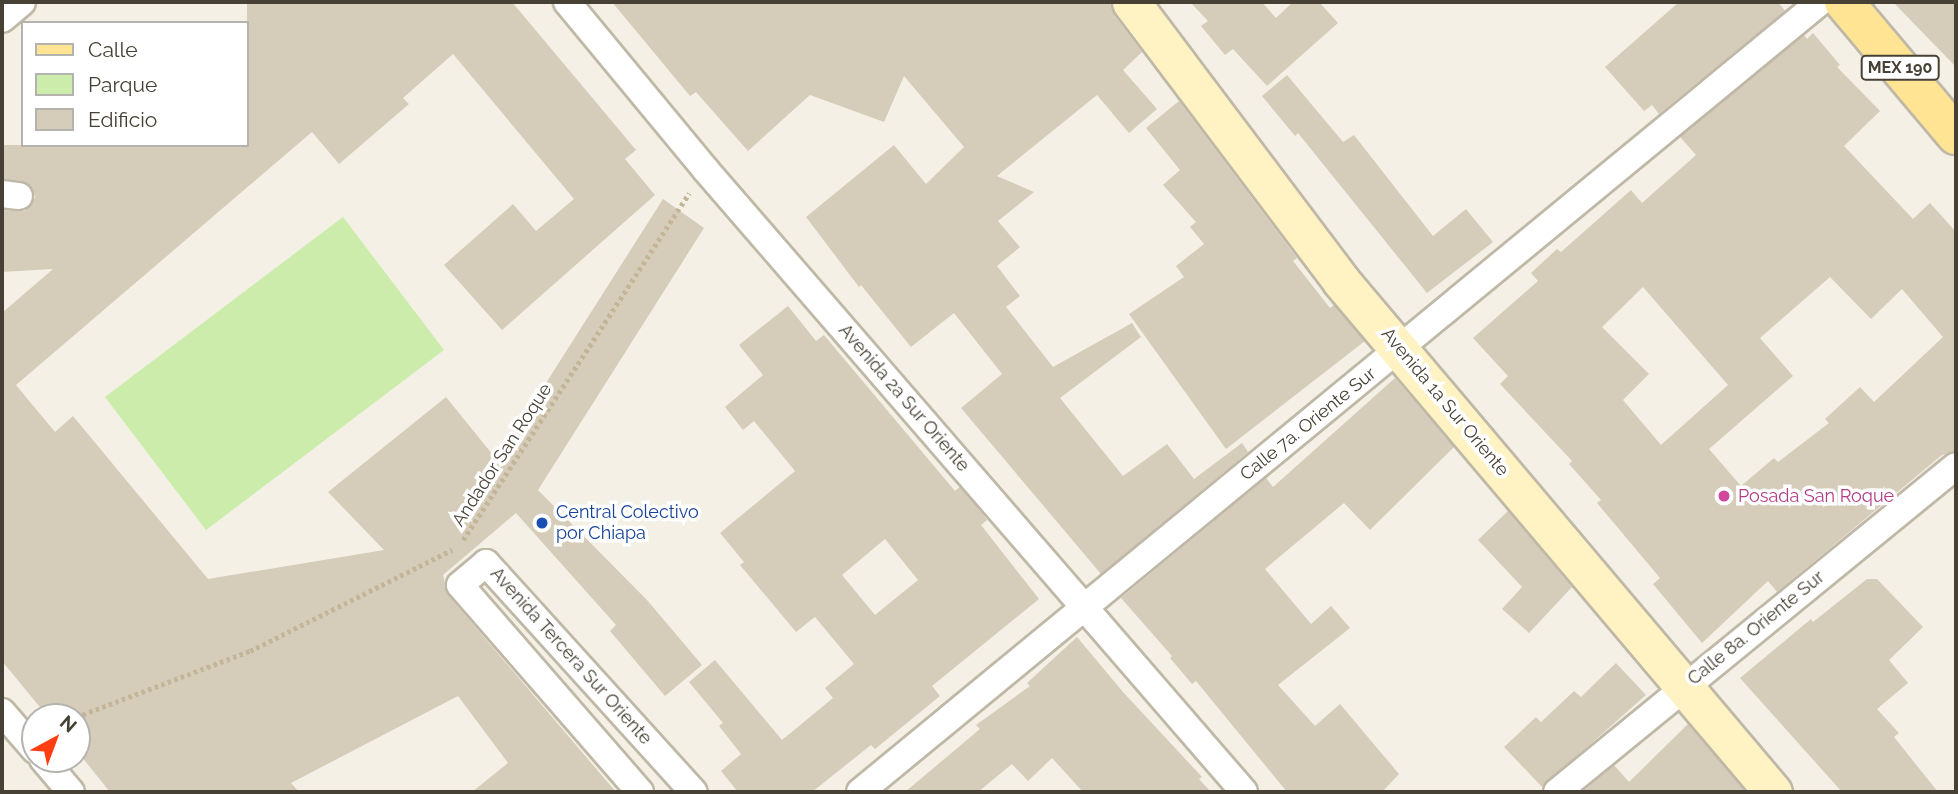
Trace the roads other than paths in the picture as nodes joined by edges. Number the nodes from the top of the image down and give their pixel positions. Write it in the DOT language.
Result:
graph roads {
  1 [pos="22,2"];
  2 [pos="567,2"];
  3 [pos="1131,2"];
  4 [pos="1820,2"];
  5 [pos="1843,2"];
  6 [pos="2,19"];
  7 [pos="1956,135"];
  8 [pos="1401,348"];
  9 [pos="1956,466"];
  10 [pos="1086,606"];
  11 [pos="1683,687"];
  12 [pos="2,712"];
  13 [pos="21,734"];
  14 [pos="55,773"];
  15 [pos="71,792"];
  16 [pos="640,792"];
  17 [pos="694,792"];
  18 [pos="860,792"];
  19 [pos="1244,792"];
  20 [pos="1557,792"];
  21 [pos="1773,792"];
  1 -- 6 [label="street"];
  2 -- 10 [label="street, Avenida 2a Sur Oriente"];
  3 -- 8 [label="street, Avenida 1a Sur Oriente"];
  4 -- 8 [label="street, Calle 7a. Oriente Sur"];
  5 -- 7 [label="main road, MEX 190"];
  8 -- 10 [label="street, Calle 7a. Oriente Sur"];
  8 -- 11 [label="street, Avenida 1a Sur Oriente"];
  9 -- 11 [label="street, Calle 8a. Oriente Sur"];
  10 -- 18 [label="street, Calle 7a. Oriente Sur"];
  10 -- 19 [label="street, Avenida 2a Sur Oriente"];
  11 -- 20 [label="street, Calle 8a. Oriente Sur"];
  11 -- 21 [label="street, Avenida 1a Sur Oriente"];
  12 -- 13 [label="street"];
  14 -- 15 [label="street"];
  16 -- 17 [label="street, Avenida Tercera Sur Oriente"];
}
